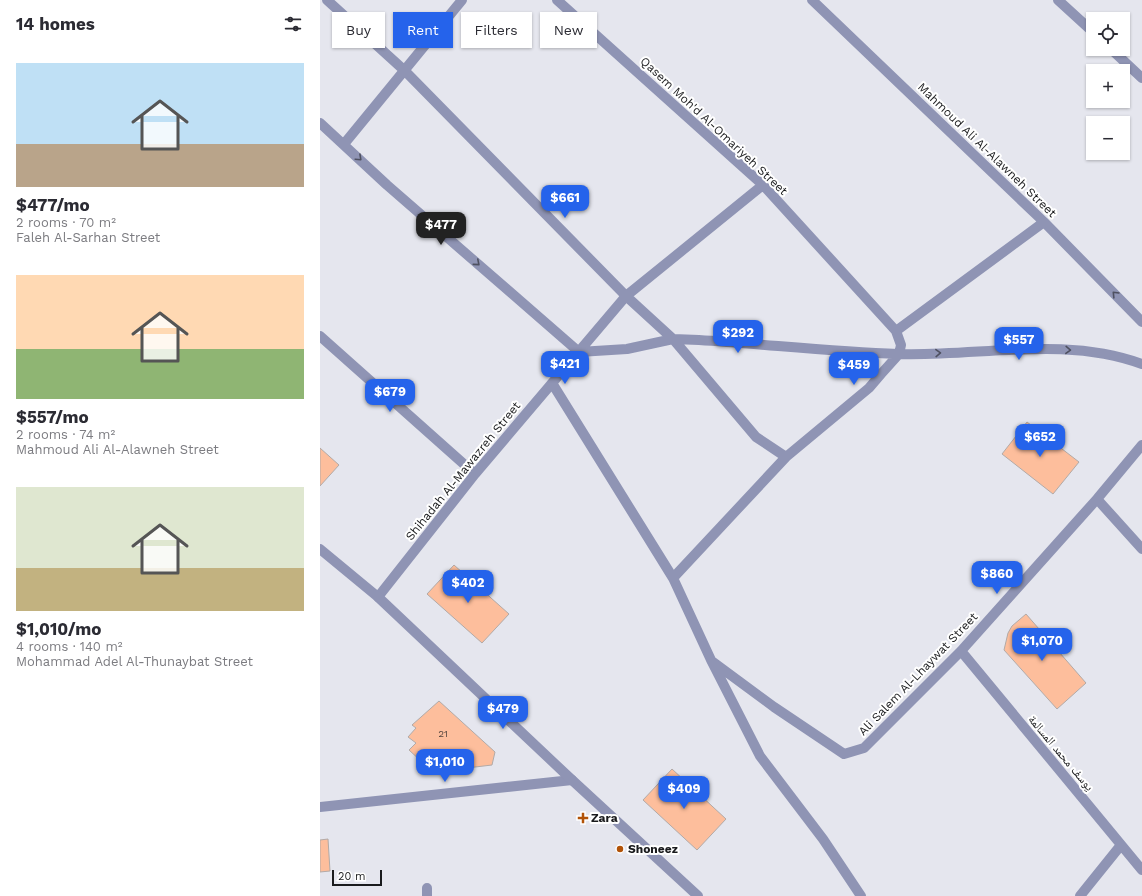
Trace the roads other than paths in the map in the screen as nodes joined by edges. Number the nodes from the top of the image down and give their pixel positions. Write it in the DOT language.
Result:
graph roads {
  1 [pos="327,0"];
  2 [pos="462,0"];
  3 [pos="557,0"];
  4 [pos="812,0"];
  5 [pos="1058,0"];
  6 [pos="1086,26"];
  7 [pos="1118,56"];
  8 [pos="405,71"];
  9 [pos="1142,78"];
  10 [pos="320,123"];
  11 [pos="344,144"];
  12 [pos="763,185"];
  13 [pos="1044,222"];
  14 [pos="626,296"];
  15 [pos="1142,322"];
  16 [pos="896,331"];
  17 [pos="320,336"];
  18 [pos="673,339"];
  19 [pos="579,352"];
  20 [pos="899,354"];
  21 [pos="1142,364"];
  22 [pos="552,383"];
  23 [pos="1142,445"];
  24 [pos="786,457"];
  25 [pos="475,474"];
  26 [pos="1097,499"];
  27 [pos="320,548"];
  28 [pos="1142,549"];
  29 [pos="673,578"];
  30 [pos="378,597"];
  31 [pos="961,651"];
  32 [pos="711,660"];
  33 [pos="572,780"];
  34 [pos="320,807"];
  35 [pos="1121,845"];
  36 [pos="1142,870"];
  37 [pos="698,896"];
  38 [pos="861,896"];
  39 [pos="1080,896"];
  1 -- 8 [label="street"];
  2 -- 8 [label="street"];
  3 -- 12 [label="street, Qasem Moh'd Al-Omariyeh Street"];
  4 -- 13 [label="street, Mahmoud Ali Al-Alawneh Street"];
  5 -- 6 [label="street"];
  7 -- 9 [label="street"];
  8 -- 11 [label="street"];
  8 -- 14 [label="street"];
  10 -- 11 [label="street"];
  11 -- 19 [label="street, one-way"];
  12 -- 14 [label="street, Shihadah Al-Mawazreh Street"];
  12 -- 16 [label="street, Qasem Moh'd Al-Omariyeh Street"];
  15 -- 13 [label="street, Mahmoud Ali Al-Alawneh Street, one-way"];
  13 -- 16 [label="street"];
  14 -- 18 [label="street"];
  14 -- 19 [label="street, Shihadah Al-Mawazreh Street"];
  16 -- 20 [label="street"];
  17 -- 25 [label="street"];
  18 -- 19 [label="street"];
  18 -- 20 [label="street"];
  18 -- 24 [label="street"];
  19 -- 22 [label="street, Shihadah Al-Mawazreh Street"];
  20 -- 21 [label="street, one-way"];
  20 -- 24 [label="street"];
  22 -- 25 [label="street, Shihadah Al-Mawazreh Street"];
  22 -- 29 [label="street"];
  23 -- 26 [label="street, Ali Salem Al-Lhaywat Street"];
  24 -- 29 [label="street"];
  25 -- 30 [label="street, Shihadah Al-Mawazreh Street"];
  26 -- 28 [label="street"];
  26 -- 31 [label="street, Ali Salem Al-Lhaywat Street"];
  27 -- 30 [label="street"];
  29 -- 32 [label="street"];
  30 -- 33 [label="street"];
  31 -- 32 [label="street, Ali Salem Al-Lhaywat Street"];
  31 -- 35 [label="street, يوسف محمد المسالمة"];
  32 -- 38 [label="street"];
  33 -- 34 [label="street"];
  33 -- 37 [label="street"];
  35 -- 36 [label="street, يوسف محمد المسالمة"];
  35 -- 39 [label="street"];
}
